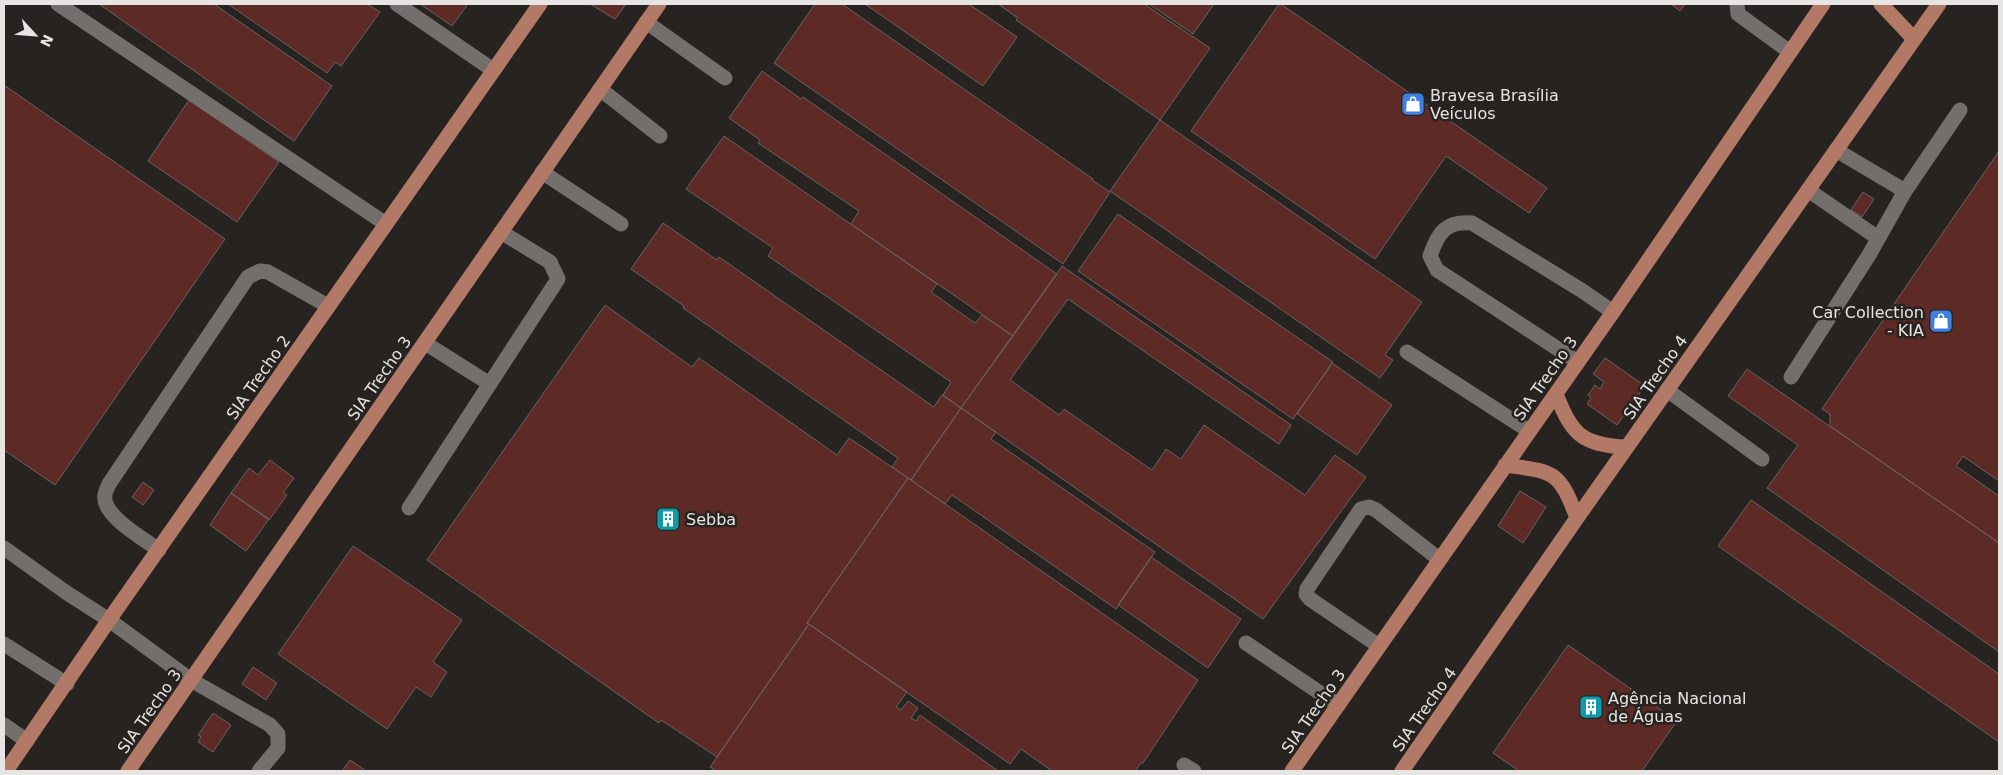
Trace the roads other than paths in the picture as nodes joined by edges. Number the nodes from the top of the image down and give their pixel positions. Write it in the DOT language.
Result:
graph roads {
  1 [pos="58,4"];
  2 [pos="397,4"];
  3 [pos="540,4"];
  4 [pos="659,4"];
  5 [pos="1737,4"];
  6 [pos="1823,4"];
  7 [pos="1881,4"];
  8 [pos="1939,4"];
  9 [pos="646,22"];
  10 [pos="1914,39"];
  11 [pos="1790,52"];
  12 [pos="493,70"];
  13 [pos="725,78"];
  14 [pos="600,89"];
  15 [pos="1960,110"];
  16 [pos="660,136"];
  17 [pos="1836,150"];
  18 [pos="542,172"];
  19 [pos="1808,190"];
  20 [pos="1905,192"];
  21 [pos="386,224"];
  22 [pos="621,224"];
  23 [pos="501,232"];
  24 [pos="1878,238"];
  25 [pos="328,306"];
  26 [pos="1613,312"];
  27 [pos="425,343"];
  28 [pos="1407,352"];
  29 [pos="1578,362"];
  30 [pos="1791,377"];
  31 [pos="490,384"];
  32 [pos="1667,390"];
  33 [pos="1556,394"];
  34 [pos="1530,431"];
  35 [pos="1627,447"];
  36 [pos="1762,459"];
  37 [pos="1505,465"];
  38 [pos="409,508"];
  39 [pos="1577,518"];
  40 [pos="4,548"];
  41 [pos="159,550"];
  42 [pos="1439,560"];
  43 [pos="109,620"];
  44 [pos="1246,643"];
  45 [pos="4,644"];
  46 [pos="1379,646"];
  47 [pos="191,680"];
  48 [pos="67,684"];
  49 [pos="1338,706"];
  50 [pos="4,725"];
  51 [pos="27,741"];
  52 [pos="6,771"];
  53 [pos="128,771"];
  54 [pos="259,771"];
  55 [pos="1292,771"];
  56 [pos="1402,771"];
  1 -- 21 [label="lane"];
  2 -- 12 [label="lane"];
  3 -- 12 [label="main road, SIA Trecho 2"];
  4 -- 9 [label="main road, SIA Trecho 3"];
  5 -- 11 [label="lane"];
  6 -- 11 [label="main road, SIA Trecho 3"];
  7 -- 10 [label="main road"];
  8 -- 10 [label="main road, SIA Trecho 4"];
  9 -- 13 [label="lane"];
  9 -- 14 [label="main road, SIA Trecho 3"];
  10 -- 17 [label="main road, SIA Trecho 4"];
  11 -- 26 [label="main road, SIA Trecho 3"];
  12 -- 21 [label="main road, SIA Trecho 2"];
  14 -- 16 [label="lane"];
  14 -- 18 [label="main road, SIA Trecho 3"];
  15 -- 20 [label="lane"];
  17 -- 19 [label="main road, SIA Trecho 4"];
  17 -- 20 [label="lane"];
  18 -- 22 [label="lane"];
  18 -- 23 [label="main road, SIA Trecho 3"];
  19 -- 24 [label="lane"];
  19 -- 32 [label="main road, SIA Trecho 4"];
  20 -- 24 [label="lane"];
  21 -- 25 [label="main road, SIA Trecho 2"];
  23 -- 27 [label="main road, SIA Trecho 3"];
  23 -- 31 [label="lane"];
  24 -- 30 [label="lane"];
  25 -- 41 [label="main road, SIA Trecho 2"];
  25 -- 41 [label="lane"];
  26 -- 29 [label="main road, SIA Trecho 3"];
  26 -- 29 [label="lane"];
  27 -- 31 [label="lane"];
  27 -- 47 [label="main road, SIA Trecho 3"];
  28 -- 34 [label="lane"];
  29 -- 33 [label="main road, SIA Trecho 3"];
  31 -- 38 [label="lane"];
  32 -- 35 [label="main road, SIA Trecho 4"];
  32 -- 36 [label="lane"];
  33 -- 34 [label="main road, SIA Trecho 3"];
  33 -- 35 [label="main road"];
  34 -- 37 [label="main road, SIA Trecho 3"];
  35 -- 39 [label="main road, SIA Trecho 4"];
  37 -- 39 [label="main road"];
  37 -- 42 [label="main road, SIA Trecho 3"];
  39 -- 56 [label="main road, SIA Trecho 4"];
  40 -- 43 [label="lane"];
  41 -- 43 [label="main road, SIA Trecho 2"];
  42 -- 46 [label="main road, SIA Trecho 3"];
  42 -- 46 [label="lane"];
  43 -- 47 [label="lane"];
  43 -- 48 [label="main road, SIA Trecho 2"];
  44 -- 49 [label="lane"];
  45 -- 48 [label="lane"];
  46 -- 49 [label="main road, SIA Trecho 3"];
  47 -- 53 [label="main road, SIA Trecho 3"];
  47 -- 54 [label="lane"];
  48 -- 51 [label="main road, SIA Trecho 2"];
  49 -- 55 [label="main road, SIA Trecho 3"];
  50 -- 51 [label="lane"];
  51 -- 52 [label="main road, SIA Trecho 2"];
}
